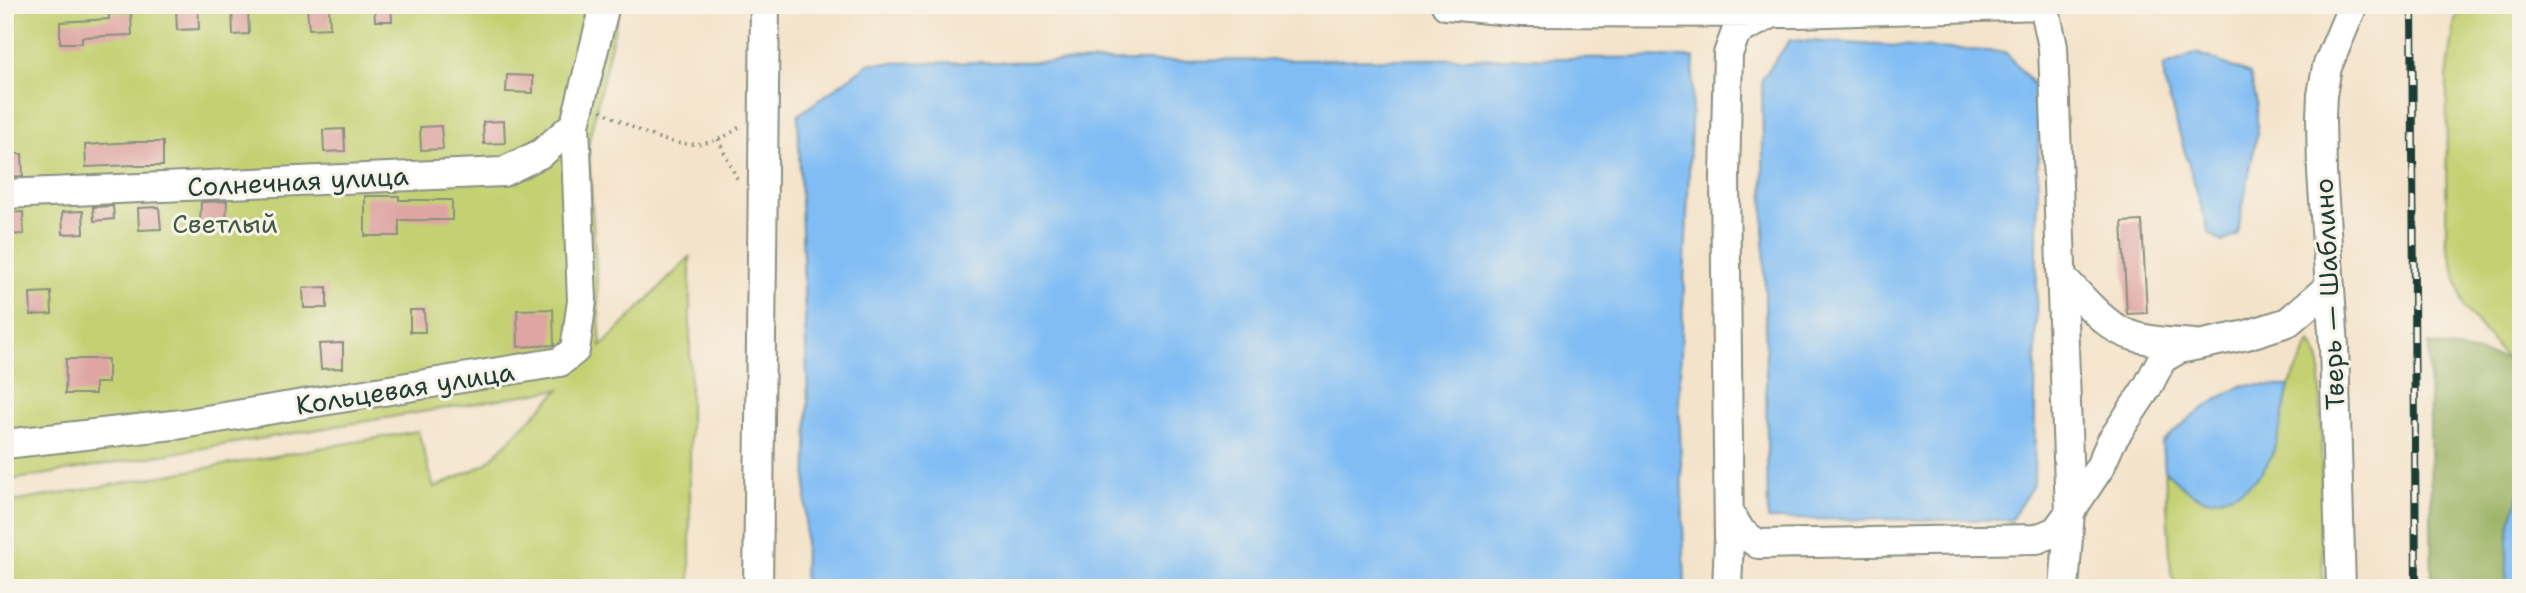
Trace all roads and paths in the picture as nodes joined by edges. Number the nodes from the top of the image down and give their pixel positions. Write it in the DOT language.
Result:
graph roads {
  1 [pos="605,5"];
  2 [pos="765,5"];
  3 [pos="1446,5"];
  4 [pos="2042,5"];
  5 [pos="1514,9"];
  6 [pos="2344,11"];
  7 [pos="1690,12"];
  8 [pos="1773,13"];
  9 [pos="1728,54"];
  10 [pos="765,106"];
  11 [pos="578,111"];
  12 [pos="5,194"];
  13 [pos="2062,277"];
  14 [pos="2330,286"];
  15 [pos="2200,345"];
  16 [pos="5,444"];
  17 [pos="1729,512"];
  18 [pos="2070,512"];
  19 [pos="1758,544"];
  20 [pos="1727,584"];
  21 [pos="758,588"];
  22 [pos="2064,588"];
  23 [pos="2341,588"];
  1 -- 11 [label="street, Кольцевая улица"];
  2 -- 10 [label="street"];
  3 -- 5 [label="street"];
  4 -- 8 [label="street"];
  4 -- 13 [label="street"];
  5 -- 7 [label="street"];
  6 -- 14 [label="street, Тверь — Шаблино"];
  7 -- 8 [label="street"];
  7 -- 9 [label="street"];
  8 -- 9 [label="street"];
  9 -- 17 [label="street"];
  10 -- 11 [label="path"];
  10 -- 21 [label="street"];
  11 -- 12 [label="street, Солнечная улица"];
  11 -- 16 [label="street, Кольцевая улица"];
  13 -- 15 [label="street"];
  13 -- 18 [label="street"];
  14 -- 15 [label="street"];
  14 -- 23 [label="street, Тверь — Шаблино"];
  15 -- 18 [label="street"];
  17 -- 19 [label="street"];
  17 -- 20 [label="street"];
  18 -- 19 [label="street"];
  18 -- 22 [label="street"];
  19 -- 20 [label="street"];
}
